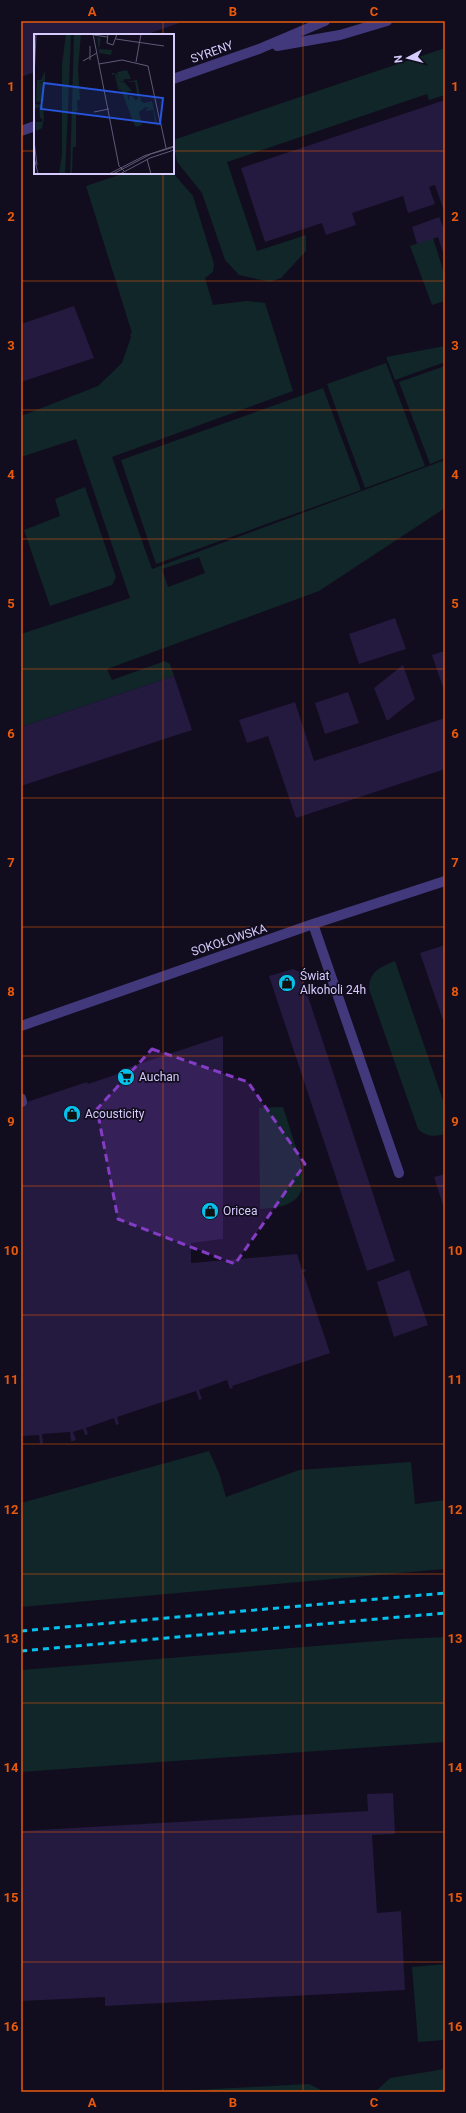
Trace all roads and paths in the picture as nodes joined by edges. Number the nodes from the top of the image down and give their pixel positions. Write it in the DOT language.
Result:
graph roads {
  1 [pos="325,21"];
  2 [pos="386,21"];
  3 [pos="259,49"];
  4 [pos="174,79"];
  5 [pos="34,126"];
  6 [pos="21,130"];
  7 [pos="445,881"];
  8 [pos="313,924"];
  9 [pos="21,1026"];
  10 [pos="399,1173"];
  1 -- 3 [label="street, SYRENY"];
  2 -- 3 [label="street, SYRENY"];
  3 -- 4 [label="street, SYRENY"];
  5 -- 6 [label="street"];
  7 -- 8 [label="street, SOKOŁOWSKA"];
  8 -- 9 [label="street, SOKOŁOWSKA"];
  8 -- 10 [label="street"];
}
